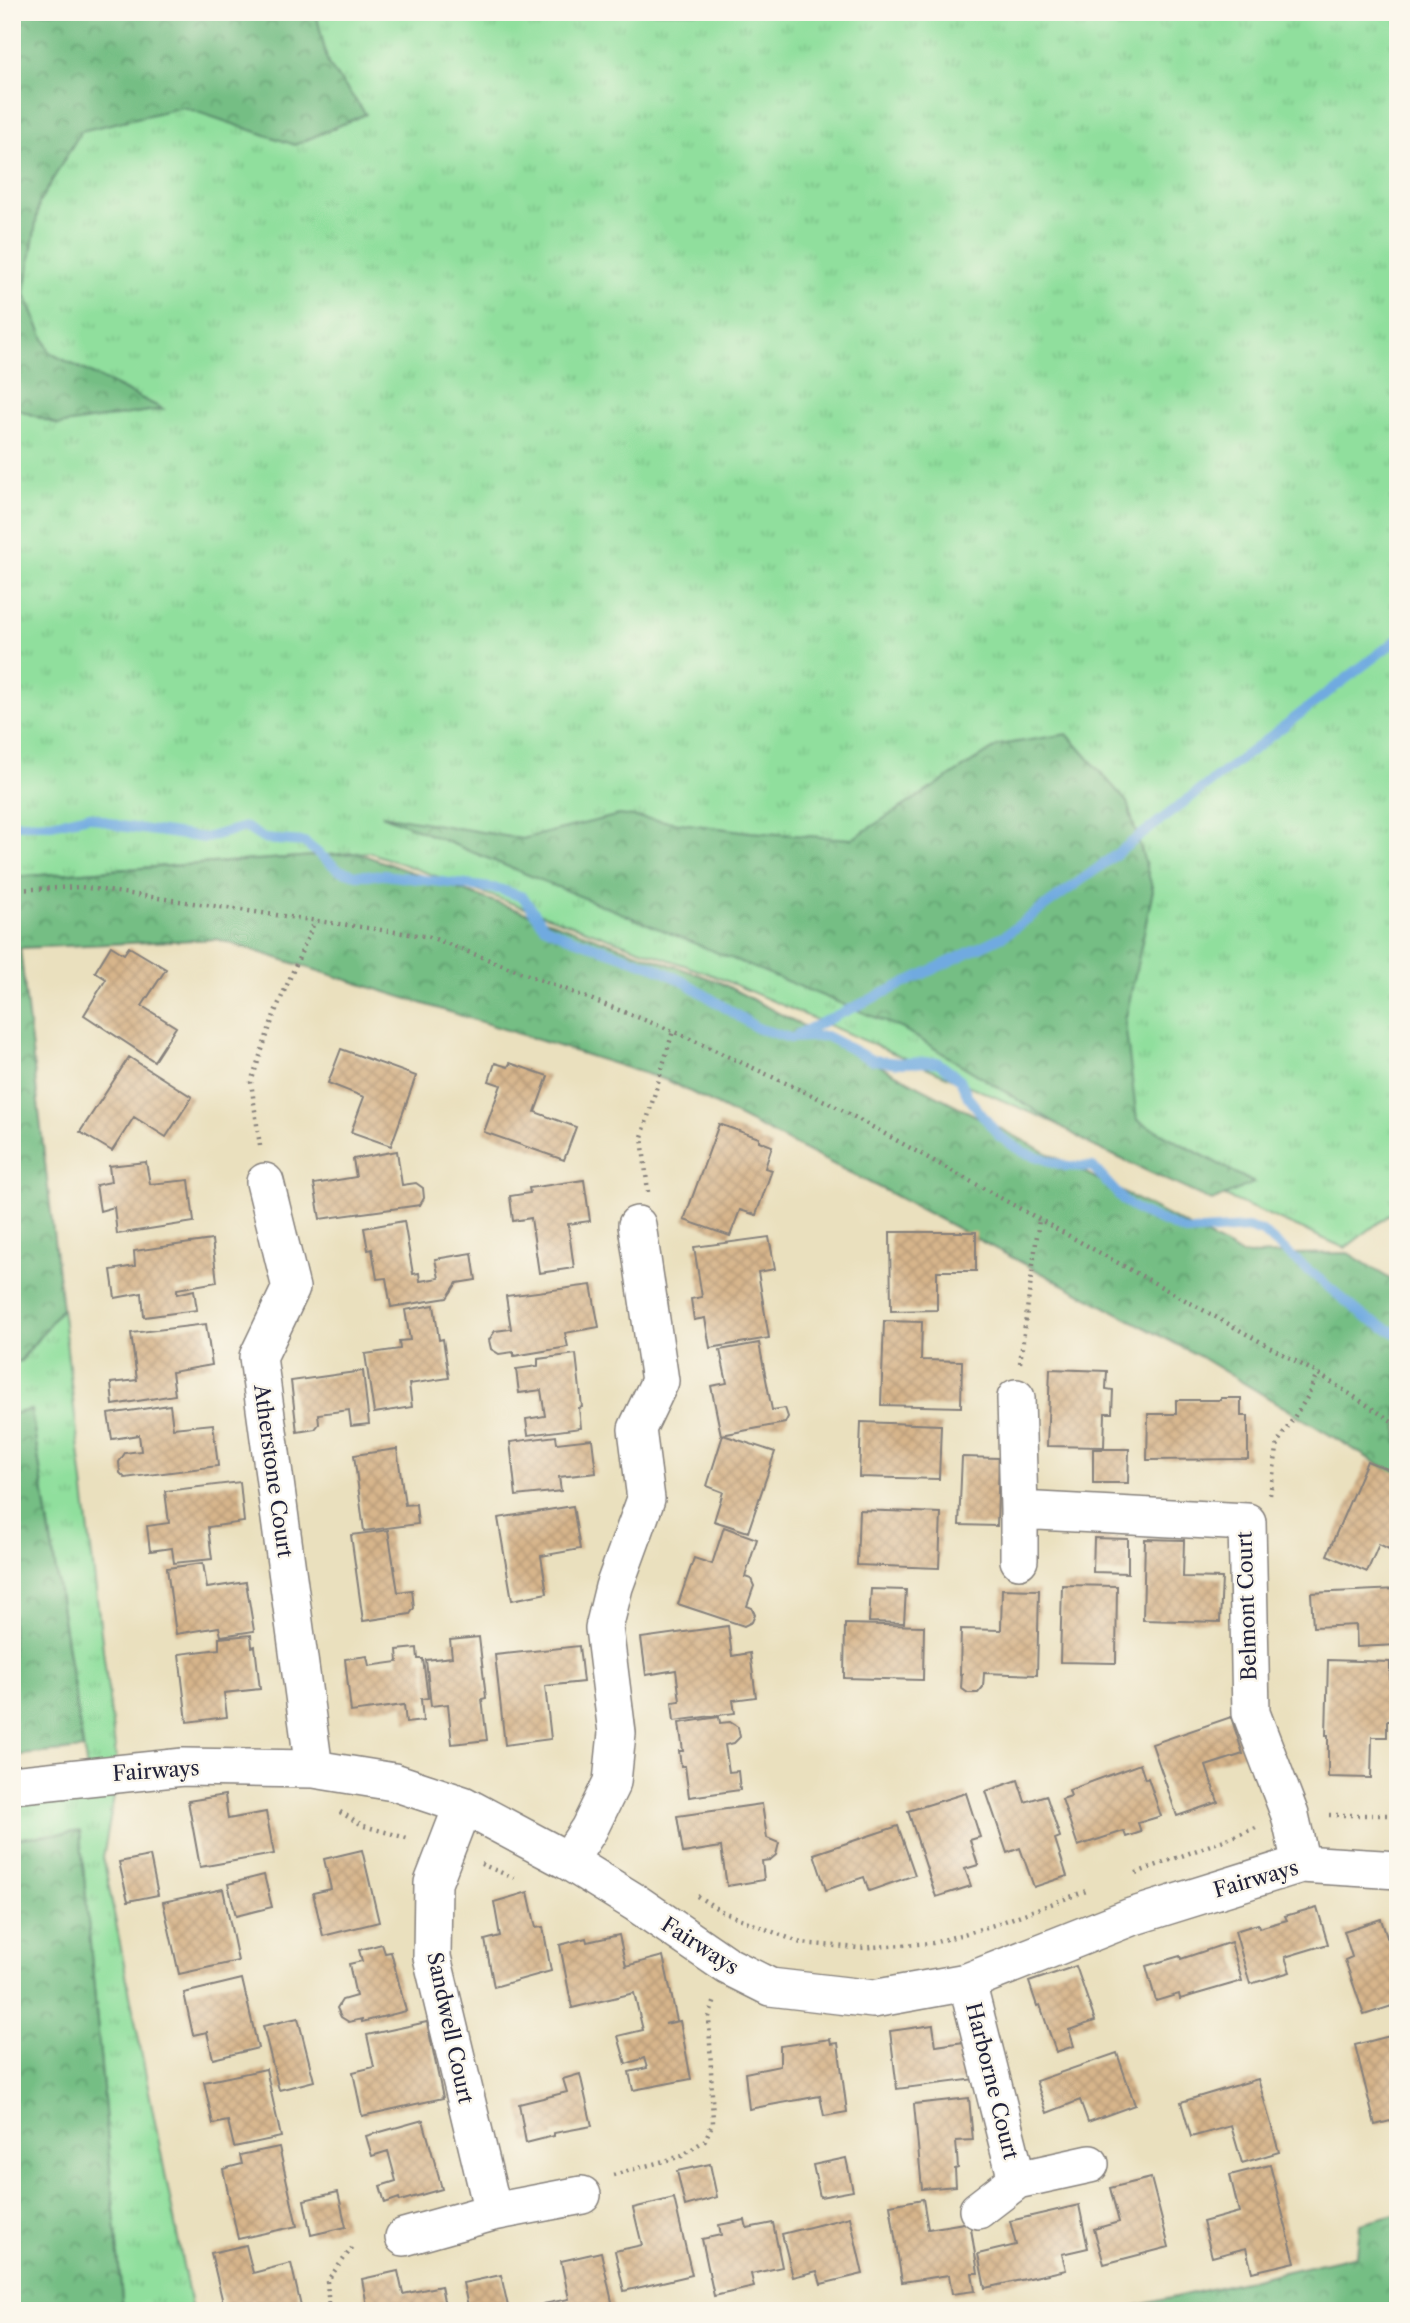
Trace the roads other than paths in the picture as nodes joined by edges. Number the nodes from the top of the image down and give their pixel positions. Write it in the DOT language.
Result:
graph roads {
  1 [pos="265,1182"];
  2 [pos="637,1225"];
  3 [pos="1016,1398"];
  4 [pos="1019,1510"];
  5 [pos="1019,1560"];
  6 [pos="314,1769"];
  7 [pos="12,1785"];
  8 [pos="463,1805"];
  9 [pos="568,1861"];
  10 [pos="1301,1864"];
  11 [pos="1398,1870"];
  12 [pos="967,1982"];
  13 [pos="1090,2164"];
  14 [pos="1017,2180"];
  15 [pos="582,2195"];
  16 [pos="978,2210"];
  17 [pos="493,2212"];
  18 [pos="404,2237"];
  1 -- 6 [label="street, Atherstone Court"];
  2 -- 9 [label="street"];
  3 -- 4 [label="street"];
  4 -- 5 [label="street"];
  4 -- 10 [label="street, Belmont Court"];
  6 -- 7 [label="street, Fairways"];
  6 -- 8 [label="street, Fairways"];
  8 -- 9 [label="street, Fairways"];
  8 -- 17 [label="street, Sandwell Court"];
  9 -- 12 [label="street, Fairways"];
  10 -- 11 [label="street, Fairways"];
  10 -- 12 [label="street, Fairways"];
  12 -- 14 [label="street, Harborne Court"];
  13 -- 14 [label="street, Harborne Court"];
  14 -- 16 [label="street, Harborne Court"];
  15 -- 17 [label="street"];
  17 -- 18 [label="street"];
}
